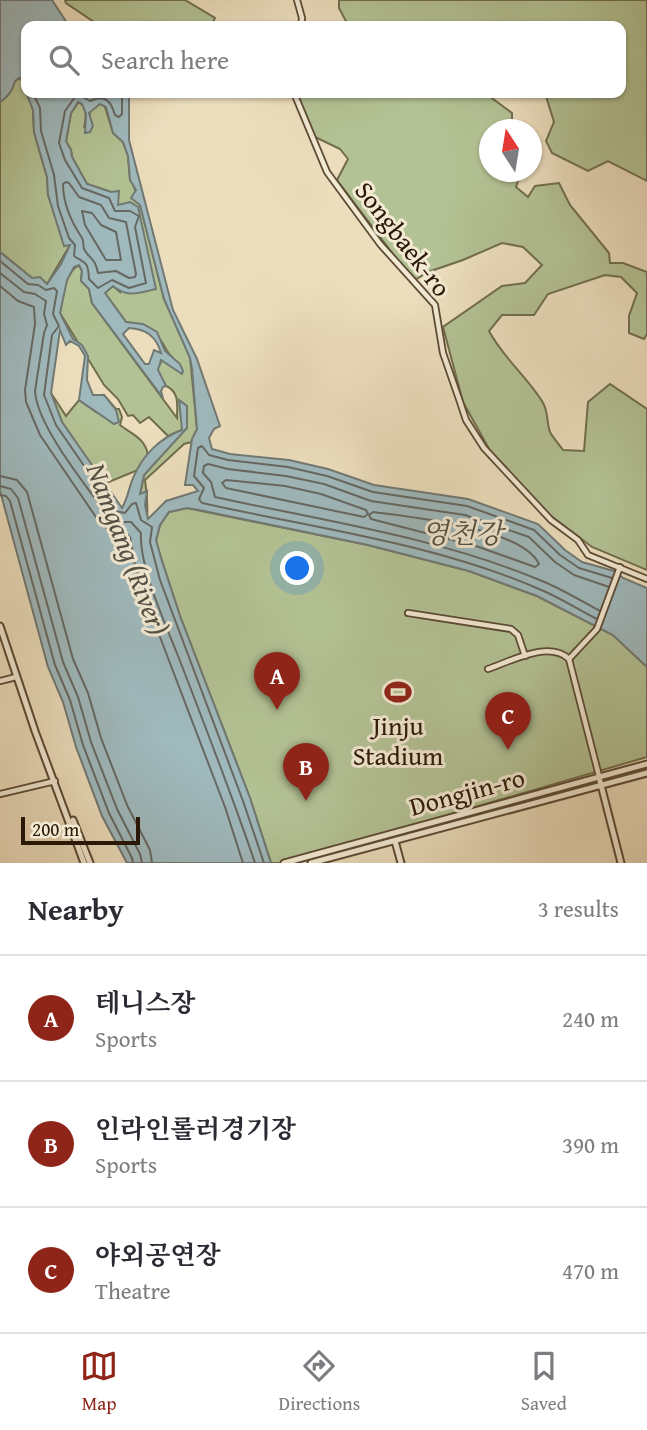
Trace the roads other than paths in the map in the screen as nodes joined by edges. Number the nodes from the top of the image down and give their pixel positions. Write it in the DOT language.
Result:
graph roads {
  1 [pos="297,0"];
  2 [pos="302,21"];
  3 [pos="296,98"];
  4 [pos="621,567"];
  5 [pos="647,579"];
  6 [pos="408,613"];
  7 [pos="0,626"];
  8 [pos="3,649"];
  9 [pos="525,656"];
  10 [pos="569,659"];
  11 [pos="488,669"];
  12 [pos="16,677"];
  13 [pos="0,681"];
  14 [pos="48,763"];
  15 [pos="647,764"];
  16 [pos="647,773"];
  17 [pos="599,776"];
  18 [pos="55,781"];
  19 [pos="601,785"];
  20 [pos="0,794"];
  21 [pos="395,841"];
  22 [pos="84,863"];
  23 [pos="90,863"];
  24 [pos="284,863"];
  25 [pos="311,863"];
  26 [pos="401,863"];
  27 [pos="621,863"];
  1 -- 2 [label="street"];
  3 -- 4 [label="street, Songbaek-ro"];
  4 -- 5 [label="street, Songbaek-ro"];
  4 -- 10 [label="street"];
  6 -- 9 [label="street"];
  7 -- 8 [label="street"];
  8 -- 12 [label="street"];
  9 -- 10 [label="street"];
  9 -- 11 [label="street"];
  10 -- 17 [label="street"];
  12 -- 13 [label="street"];
  12 -- 14 [label="street"];
  14 -- 18 [label="street"];
  14 -- 23 [label="street"];
  15 -- 17 [label="street, Dongjin-ro"];
  16 -- 19 [label="street, Dongjin-ro"];
  17 -- 19 [label="street"];
  17 -- 24 [label="street, Dongjin-ro"];
  18 -- 20 [label="street"];
  18 -- 22 [label="street"];
  19 -- 21 [label="street, Dongjin-ro"];
  19 -- 27 [label="street"];
  21 -- 25 [label="street, Dongjin-ro"];
  21 -- 26 [label="street"];
}
